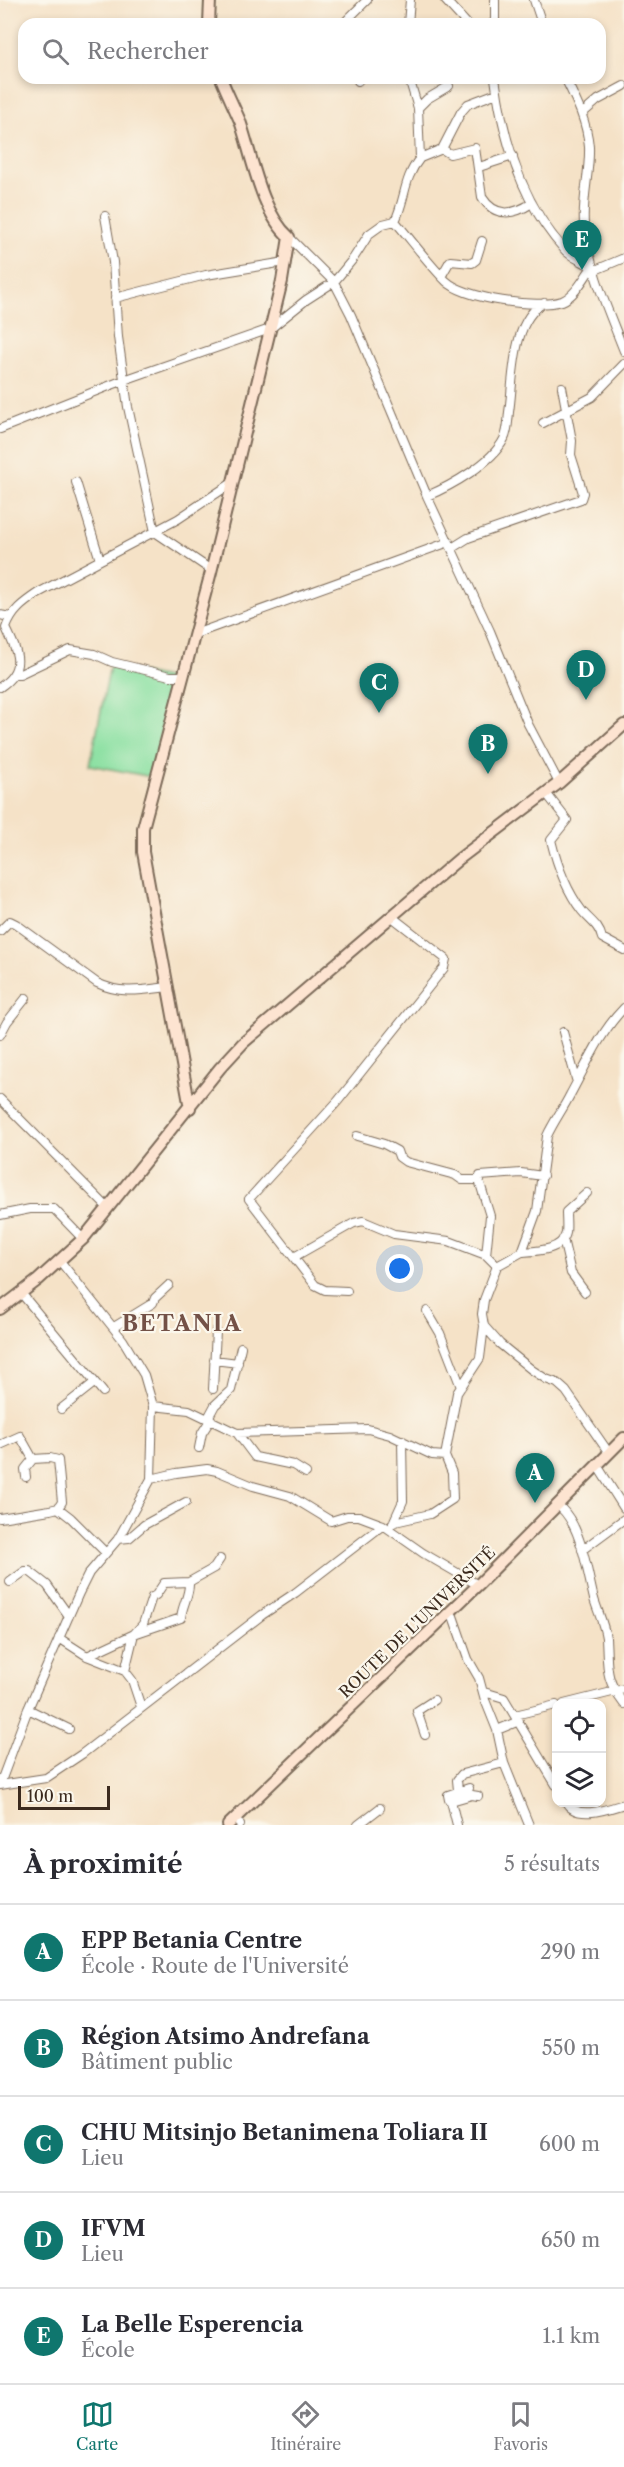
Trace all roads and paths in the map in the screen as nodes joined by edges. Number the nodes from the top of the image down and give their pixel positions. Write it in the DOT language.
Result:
graph roads {
  1 [pos="210,0"];
  2 [pos="367,0"];
  3 [pos="410,0"];
  4 [pos="446,0"];
  5 [pos="495,0"];
  6 [pos="534,0"];
  7 [pos="209,18"];
  8 [pos="349,18"];
  9 [pos="408,18"];
  10 [pos="461,18"];
  11 [pos="495,18"];
  12 [pos="540,18"];
  13 [pos="224,84"];
  14 [pos="411,84"];
  15 [pos="496,84"];
  16 [pos="568,84"];
  17 [pos="449,86"];
  18 [pos="624,86"];
  19 [pos="497,93"];
  20 [pos="418,108"];
  21 [pos="583,113"];
  22 [pos="442,149"];
  23 [pos="513,156"];
  24 [pos="420,158"];
  25 [pos="478,167"];
  26 [pos="532,203"];
  27 [pos="105,216"];
  28 [pos="395,221"];
  29 [pos="289,237"];
  30 [pos="483,241"];
  31 [pos="624,258"];
  32 [pos="285,262"];
  33 [pos="592,269"];
  34 [pos="442,275"];
  35 [pos="334,282"];
  36 [pos="115,298"];
  37 [pos="544,303"];
  38 [pos="270,329"];
  39 [pos="624,351"];
  40 [pos="624,364"];
  41 [pos="124,380"];
  42 [pos="562,387"];
  43 [pos="566,412"];
  44 [pos="543,423"];
  45 [pos="0,429"];
  46 [pos="76,482"];
  47 [pos="232,483"];
  48 [pos="427,496"];
  49 [pos="155,532"];
  50 [pos="450,545"];
  51 [pos="100,560"];
  52 [pos="211,570"];
  53 [pos="0,615"];
  54 [pos="10,617"];
  55 [pos="195,634"];
  56 [pos="14,674"];
  57 [pos="183,676"];
  58 [pos="0,687"];
  59 [pos="624,725"];
  60 [pos="559,783"];
  61 [pos="546,793"];
  62 [pos="392,917"];
  63 [pos="0,931"];
  64 [pos="624,950"];
  65 [pos="169,987"];
  66 [pos="26,998"];
  67 [pos="624,1008"];
  68 [pos="563,1032"];
  69 [pos="0,1035"];
  70 [pos="576,1079"];
  71 [pos="0,1099"];
  72 [pos="190,1108"];
  73 [pos="357,1136"];
  74 [pos="543,1176"];
  75 [pos="479,1179"];
  76 [pos="587,1193"];
  77 [pos="108,1208"];
  78 [pos="0,1215"];
  79 [pos="83,1239"];
  80 [pos="563,1239"];
  81 [pos="522,1252"];
  82 [pos="486,1255"];
  83 [pos="294,1257"];
  84 [pos="60,1261"];
  85 [pos="496,1266"];
  86 [pos="169,1286"];
  87 [pos="346,1291"];
  88 [pos="585,1292"];
  89 [pos="21,1293"];
  90 [pos="0,1309"];
  91 [pos="427,1311"];
  92 [pos="484,1326"];
  93 [pos="114,1327"];
  94 [pos="216,1331"];
  95 [pos="241,1347"];
  96 [pos="214,1360"];
  97 [pos="238,1363"];
  98 [pos="94,1383"];
  99 [pos="461,1387"];
  100 [pos="213,1389"];
  101 [pos="103,1392"];
  102 [pos="153,1406"];
  103 [pos="61,1409"];
  104 [pos="209,1419"];
  105 [pos="237,1433"];
  106 [pos="624,1438"];
  107 [pos="402,1440"];
  108 [pos="0,1445"];
  109 [pos="199,1448"];
  110 [pos="624,1448"];
  111 [pos="609,1453"];
  112 [pos="445,1456"];
  113 [pos="33,1459"];
  114 [pos="600,1470"];
  115 [pos="306,1473"];
  116 [pos="26,1477"];
  117 [pos="151,1479"];
  118 [pos="186,1502"];
  119 [pos="58,1508"];
  120 [pos="561,1508"];
  121 [pos="624,1508"];
  122 [pos="0,1518"];
  123 [pos="624,1519"];
  124 [pos="395,1522"];
  125 [pos="385,1526"];
  126 [pos="118,1539"];
  127 [pos="582,1550"];
  128 [pos="106,1553"];
  129 [pos="220,1559"];
  130 [pos="10,1582"];
  131 [pos="189,1582"];
  132 [pos="478,1585"];
  133 [pos="69,1616"];
  134 [pos="453,1616"];
  135 [pos="134,1634"];
  136 [pos="59,1638"];
  137 [pos="87,1656"];
  138 [pos="125,1671"];
  139 [pos="624,1689"];
  140 [pos="483,1692"];
  141 [pos="615,1692"];
  142 [pos="585,1699"];
  143 [pos="434,1700"];
  144 [pos="624,1704"];
  145 [pos="552,1706"];
  146 [pos="141,1707"];
  147 [pos="28,1709"];
  148 [pos="517,1718"];
  149 [pos="69,1729"];
  150 [pos="497,1730"];
  151 [pos="425,1735"];
  152 [pos="504,1763"];
  153 [pos="2,1768"];
  154 [pos="552,1778"];
  155 [pos="0,1785"];
  156 [pos="469,1788"];
  157 [pos="458,1790"];
  158 [pos="478,1796"];
  159 [pos="451,1801"];
  160 [pos="624,1804"];
  161 [pos="568,1807"];
  162 [pos="380,1808"];
  163 [pos="228,1825"];
  164 [pos="239,1825"];
  165 [pos="358,1825"];
  166 [pos="457,1825"];
  167 [pos="529,1825"];
  1 -- 7 [label="street"];
  2 -- 8 [label="street"];
  3 -- 9 [label="street"];
  4 -- 10 [label="street"];
  5 -- 11 [label="street"];
  6 -- 12 [label="street"];
  13 -- 29 [label="street"];
  14 -- 20 [label="street"];
  15 -- 19 [label="street"];
  16 -- 21 [label="street"];
  17 -- 20 [label="street"];
  18 -- 21 [label="street"];
  19 -- 22 [label="street"];
  19 -- 23 [label="street"];
  20 -- 24 [label="street"];
  21 -- 33 [label="street"];
  22 -- 24 [label="street"];
  22 -- 25 [label="street"];
  23 -- 25 [label="street"];
  23 -- 26 [label="street"];
  24 -- 28 [label="street"];
  25 -- 26 [label="street"];
  26 -- 33 [label="street"];
  27 -- 36 [label="street"];
  28 -- 34 [label="street"];
  28 -- 35 [label="street"];
  29 -- 32 [label="street"];
  29 -- 35 [label="street"];
  30 -- 34 [label="street"];
  31 -- 33 [label="street"];
  32 -- 36 [label="street"];
  32 -- 38 [label="street"];
  33 -- 37 [label="street"];
  33 -- 39 [label="street"];
  34 -- 37 [label="street"];
  35 -- 38 [label="street"];
  35 -- 48 [label="street"];
  36 -- 41 [label="street"];
  37 -- 48 [label="street"];
  38 -- 41 [label="street"];
  38 -- 47 [label="street"];
  40 -- 43 [label="street"];
  41 -- 45 [label="street"];
  41 -- 49 [label="street"];
  42 -- 43 [label="street"];
  43 -- 44 [label="street"];
  43 -- 50 [label="street"];
  46 -- 51 [label="street"];
  47 -- 49 [label="street"];
  47 -- 52 [label="street"];
  48 -- 50 [label="street"];
  49 -- 51 [label="street"];
  49 -- 52 [label="street"];
  50 -- 55 [label="street"];
  50 -- 60 [label="street"];
  51 -- 54 [label="street"];
  52 -- 55 [label="street"];
  53 -- 54 [label="street"];
  54 -- 56 [label="street"];
  55 -- 57 [label="street"];
  56 -- 57 [label="street"];
  56 -- 58 [label="street"];
  57 -- 65 [label="street"];
  59 -- 60 [label="street"];
  60 -- 61 [label="street"];
  61 -- 62 [label="street"];
  61 -- 64 [label="street"];
  62 -- 72 [label="street"];
  62 -- 83 [label="street"];
  63 -- 65 [label="street"];
  65 -- 72 [label="street"];
  66 -- 69 [label="street"];
  67 -- 70 [label="street"];
  68 -- 70 [label="street"];
  70 -- 74 [label="street"];
  71 -- 77 [label="street"];
  72 -- 77 [label="street"];
  73 -- 75 [label="street"];
  74 -- 75 [label="street"];
  74 -- 81 [label="street"];
  75 -- 82 [label="street"];
  76 -- 80 [label="street"];
  77 -- 79 [label="street"];
  78 -- 79 [label="street"];
  79 -- 84 [label="street"];
  80 -- 81 [label="street"];
  80 -- 88 [label="street"];
  81 -- 85 [label="street"];
  82 -- 83 [label="street"];
  82 -- 85 [label="street"];
  83 -- 87 [label="street"];
  84 -- 89 [label="street"];
  84 -- 93 [label="street"];
  85 -- 92 [label="street"];
  86 -- 93 [label="street"];
  89 -- 90 [label="street"];
  89 -- 98 [label="street"];
  91 -- 99 [label="street"];
  92 -- 99 [label="street"];
  92 -- 111 [label="street"];
  93 -- 102 [label="street"];
  94 -- 96 [label="street"];
  95 -- 97 [label="street"];
  96 -- 97 [label="street"];
  96 -- 100 [label="street"];
  97 -- 104 [label="street"];
  98 -- 101 [label="street"];
  98 -- 103 [label="street"];
  99 -- 112 [label="street"];
  102 -- 104 [label="street"];
  102 -- 117 [label="street"];
  104 -- 105 [label="street"];
  104 -- 109 [label="street"];
  105 -- 107 [label="street"];
  105 -- 115 [label="street"];
  106 -- 111 [label="street, ROUTE DE L'UNIVERSITÉ"];
  107 -- 112 [label="street"];
  107 -- 124 [label="street"];
  108 -- 113 [label="street"];
  110 -- 114 [label="street, ROUTE DE L'UNIVERSITÉ"];
  111 -- 132 [label="street, ROUTE DE L'UNIVERSITÉ"];
  112 -- 124 [label="street"];
  113 -- 116 [label="street"];
  113 -- 119 [label="street"];
  114 -- 120 [label="street, ROUTE DE L'UNIVERSITÉ"];
  114 -- 121 [label="street"];
  117 -- 125 [label="street"];
  117 -- 126 [label="street"];
  118 -- 126 [label="street"];
  119 -- 122 [label="street"];
  119 -- 128 [label="street"];
  120 -- 127 [label="street"];
  120 -- 134 [label="street, ROUTE DE L'UNIVERSITÉ"];
  123 -- 127 [label="street"];
  124 -- 125 [label="street"];
  125 -- 132 [label="street"];
  125 -- 146 [label="street"];
  126 -- 128 [label="street"];
  127 -- 141 [label="street"];
  128 -- 133 [label="street"];
  129 -- 131 [label="street"];
  130 -- 133 [label="street"];
  131 -- 135 [label="street"];
  131 -- 135 [label="street"];
  132 -- 163 [label="street, ROUTE DE L'UNIVERSITÉ"];
  133 -- 136 [label="street"];
  134 -- 140 [label="street"];
  134 -- 164 [label="street, ROUTE DE L'UNIVERSITÉ"];
  135 -- 137 [label="street"];
  135 -- 138 [label="street"];
  136 -- 137 [label="street"];
  136 -- 147 [label="street"];
  137 -- 138 [label="street"];
  138 -- 146 [label="street"];
  139 -- 141 [label="street"];
  140 -- 148 [label="street"];
  140 -- 150 [label="street"];
  141 -- 142 [label="street"];
  141 -- 144 [label="street"];
  143 -- 151 [label="street"];
  145 -- 148 [label="street"];
  146 -- 155 [label="street"];
  147 -- 149 [label="street"];
  147 -- 153 [label="street"];
  148 -- 150 [label="street"];
  148 -- 154 [label="street"];
  150 -- 152 [label="street"];
  152 -- 157 [label="street"];
  152 -- 167 [label="street"];
  153 -- 155 [label="street"];
  156 -- 157 [label="street"];
  157 -- 159 [label="street"];
  158 -- 159 [label="street"];
  159 -- 166 [label="street"];
  160 -- 161 [label="street"];
  162 -- 165 [label="street"];
}
